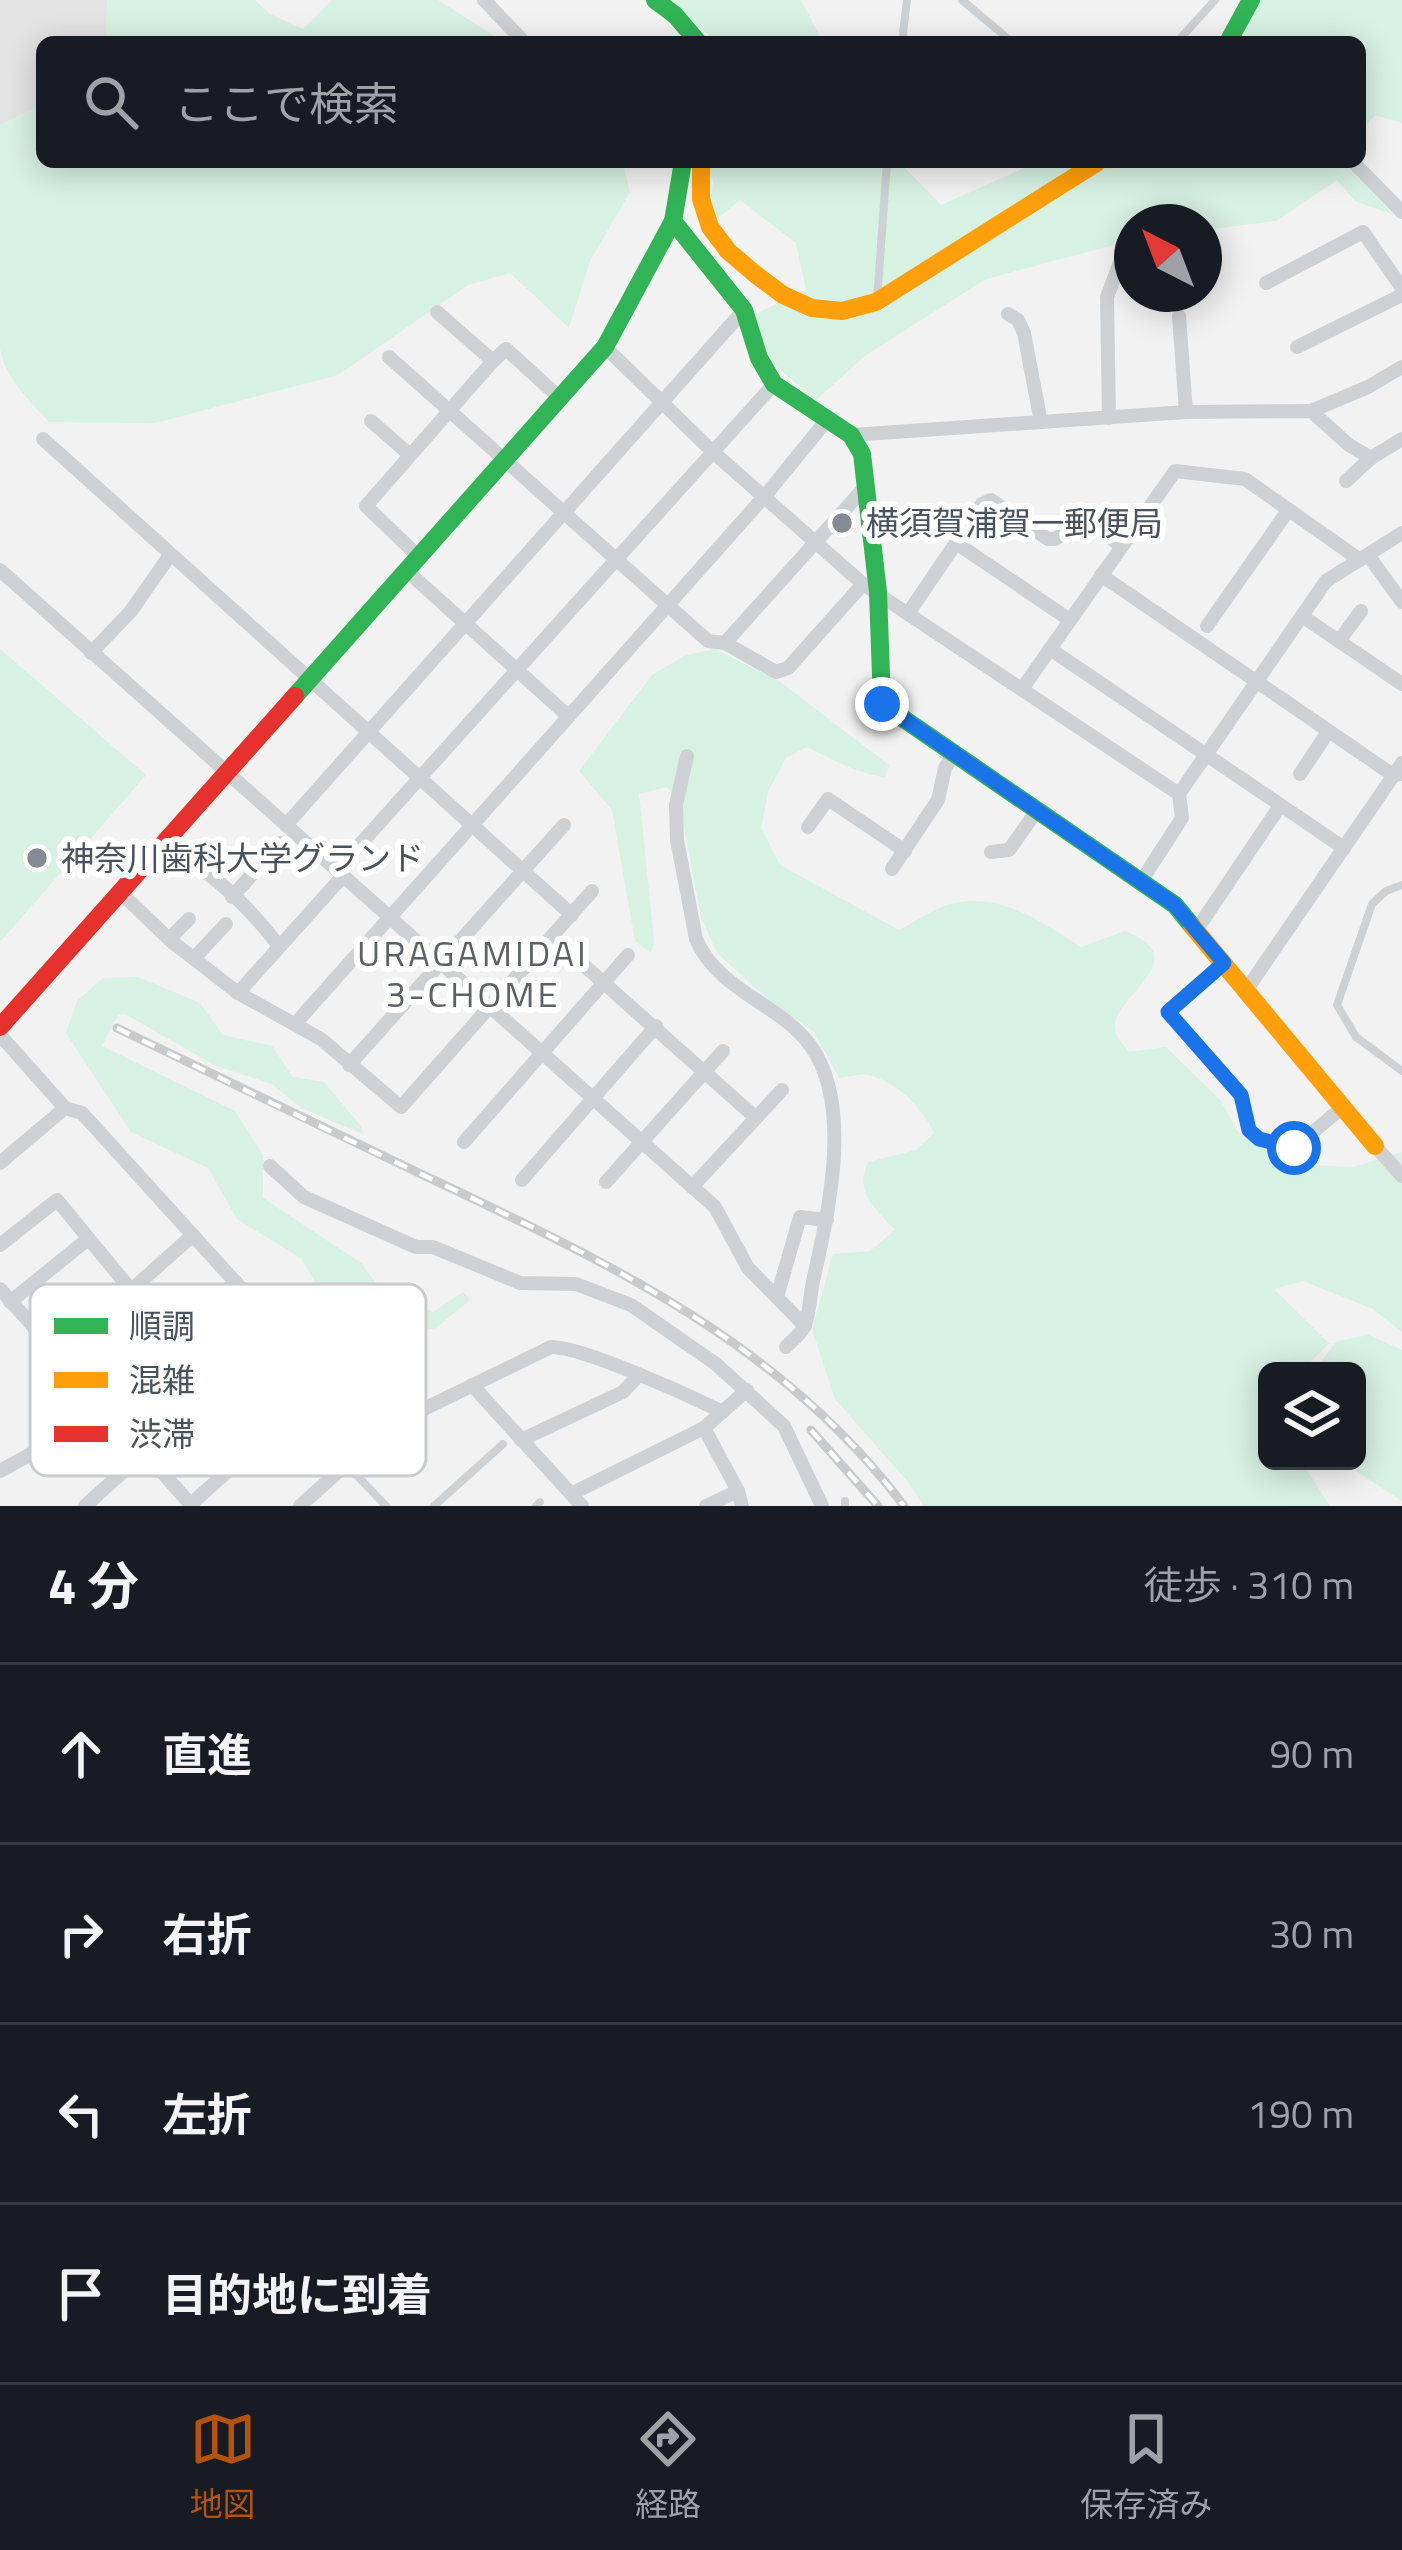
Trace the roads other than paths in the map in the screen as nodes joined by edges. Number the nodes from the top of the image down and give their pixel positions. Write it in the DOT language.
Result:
graph roads {
  1 [pos="484,0"];
  2 [pos="655,0"];
  3 [pos="907,0"];
  4 [pos="962,0"];
  5 [pos="1215,0"];
  6 [pos="1251,0"];
  7 [pos="518,36"];
  8 [pos="693,36"];
  9 [pos="903,36"];
  10 [pos="1005,36"];
  11 [pos="1182,36"];
  12 [pos="1231,36"];
  13 [pos="682,168"];
  14 [pos="700,168"];
  15 [pos="887,168"];
  16 [pos="1089,168"];
  17 [pos="1359,168"];
  18 [pos="1402,212"];
  19 [pos="674,221"];
  20 [pos="1114,278"];
  21 [pos="1266,283"];
  22 [pos="1402,291"];
  23 [pos="877,302"];
  24 [pos="744,310"];
  25 [pos="437,312"];
  26 [pos="1008,314"];
  27 [pos="1179,316"];
  28 [pos="605,347"];
  29 [pos="1297,347"];
  30 [pos="389,357"];
  31 [pos="493,361"];
  32 [pos="1402,367"];
  33 [pos="774,384"];
  34 [pos="562,399"];
  35 [pos="662,403"];
  36 [pos="451,411"];
  37 [pos="1311,411"];
  38 [pos="1186,412"];
  39 [pos="1109,418"];
  40 [pos="371,421"];
  41 [pos="826,421"];
  42 [pos="1041,422"];
  43 [pos="851,435"];
  44 [pos="44,439"];
  45 [pos="1402,439"];
  46 [pos="713,452"];
  47 [pos="410,455"];
  48 [pos="1370,458"];
  49 [pos="506,460"];
  50 [pos="1346,482"];
  51 [pos="868,484"];
  52 [pos="764,497"];
  53 [pos="565,512"];
  54 [pos="1287,512"];
  55 [pos="1402,533"];
  56 [pos="816,543"];
  57 [pos="956,543"];
  58 [pos="1122,546"];
  59 [pos="170,555"];
  60 [pos="1364,557"];
  61 [pos="618,559"];
  62 [pos="413,564"];
  63 [pos="0,570"];
  64 [pos="1101,575"];
  65 [pos="870,588"];
  66 [pos="1402,602"];
  67 [pos="667,605"];
  68 [pos="1361,610"];
  69 [pos="909,612"];
  70 [pos="1302,616"];
  71 [pos="1070,620"];
  72 [pos="466,623"];
  73 [pos="1208,626"];
  74 [pos="1339,641"];
  75 [pos="725,643"];
  76 [pos="1050,650"];
  77 [pos="91,653"];
  78 [pos="516,667"];
  79 [pos="308,680"];
  80 [pos="1255,683"];
  81 [pos="1402,684"];
  82 [pos="1022,689"];
  83 [pos="567,715"];
  84 [pos="1328,732"];
  85 [pos="368,733"];
  86 [pos="953,755"];
  87 [pos="687,756"];
  88 [pos="1206,756"];
  89 [pos="1399,771"];
  90 [pos="227,773"];
  91 [pos="1300,774"];
  92 [pos="418,777"];
  93 [pos="1179,794"];
  94 [pos="1280,806"];
  95 [pos="1036,812"];
  96 [pos="470,824"];
  97 [pos="286,825"];
  98 [pos="564,825"];
  99 [pos="808,827"];
  100 [pos="280,843"];
  101 [pos="1344,848"];
  102 [pos="162,849"];
  103 [pos="905,851"];
  104 [pos="991,852"];
  105 [pos="892,869"];
  106 [pos="523,871"];
  107 [pos="340,873"];
  108 [pos="1140,883"];
  109 [pos="1402,885"];
  110 [pos="592,891"];
  111 [pos="121,893"];
  112 [pos="232,897"];
  113 [pos="572,914"];
  114 [pos="389,917"];
  115 [pos="189,919"];
  116 [pos="226,924"];
  117 [pos="1197,929"];
  118 [pos="552,937"];
  119 [pos="170,939"];
  120 [pos="280,946"];
  121 [pos="628,955"];
  122 [pos="194,958"];
  123 [pos="440,962"];
  124 [pos="1224,963"];
  125 [pos="604,982"];
  126 [pos="1246,989"];
  127 [pos="238,993"];
  128 [pos="491,1007"];
  129 [pos="295,1024"];
  130 [pos="656,1026"];
  131 [pos="0,1031"];
  132 [pos="723,1051"];
  133 [pos="542,1052"];
  134 [pos="349,1065"];
  135 [pos="1402,1071"];
  136 [pos="704,1072"];
  137 [pos="782,1090"];
  138 [pos="593,1098"];
  139 [pos="1344,1106"];
  140 [pos="65,1108"];
  141 [pos="755,1117"];
  142 [pos="464,1142"];
  143 [pos="643,1142"];
  144 [pos="1376,1146"];
  145 [pos="0,1163"];
  146 [pos="270,1166"];
  147 [pos="1402,1176"];
  148 [pos="522,1180"];
  149 [pos="606,1182"];
  150 [pos="692,1187"];
  151 [pos="826,1220"];
  152 [pos="194,1235"];
  153 [pos="88,1239"];
  154 [pos="0,1245"];
  155 [pos="236,1282"];
  156 [pos="126,1284"];
  157 [pos="138,1284"];
  158 [pos="234,1284"];
  159 [pos="5,1295"];
  160 [pos="776,1297"];
  161 [pos="30,1325"];
  162 [pos="805,1326"];
  163 [pos="785,1347"];
  164 [pos="638,1376"];
  165 [pos="472,1385"];
  166 [pos="747,1390"];
  167 [pos="426,1409"];
  168 [pos="723,1412"];
  169 [pos="704,1428"];
  170 [pos="521,1440"];
  171 [pos="503,1444"];
  172 [pos="30,1454"];
  173 [pos="0,1471"];
  174 [pos="119,1476"];
  175 [pos="164,1476"];
  176 [pos="223,1476"];
  177 [pos="333,1476"];
  178 [pos="357,1476"];
  179 [pos="740,1498"];
  180 [pos="576,1500"];
  181 [pos="191,1505"];
  182 [pos="85,1506"];
  183 [pos="300,1506"];
  184 [pos="386,1506"];
  185 [pos="434,1506"];
  186 [pos="706,1506"];
  187 [pos="823,1506"];
  1 -- 7 [label="street"];
  2 -- 8 [label="street"];
  3 -- 9 [label="lane"];
  4 -- 10 [label="lane"];
  5 -- 11 [label="lane"];
  6 -- 12 [label="street"];
  13 -- 19 [label="street"];
  14 -- 23 [label="street"];
  15 -- 23 [label="lane"];
  16 -- 23 [label="street"];
  17 -- 18 [label="street"];
  19 -- 24 [label="street"];
  19 -- 28 [label="street"];
  20 -- 39 [label="street"];
  21 -- 22 [label="street"];
  22 -- 29 [label="street"];
  24 -- 33 [label="street"];
  24 -- 35 [label="street"];
  25 -- 31 [label="street"];
  26 -- 42 [label="street"];
  27 -- 38 [label="street"];
  28 -- 34 [label="street"];
  28 -- 35 [label="street"];
  30 -- 36 [label="street"];
  31 -- 34 [label="street"];
  31 -- 36 [label="street"];
  32 -- 37 [label="street"];
  33 -- 41 [label="street"];
  33 -- 46 [label="street"];
  34 -- 49 [label="street"];
  35 -- 46 [label="street"];
  35 -- 53 [label="street"];
  36 -- 47 [label="street"];
  36 -- 49 [label="street"];
  37 -- 38 [label="street"];
  37 -- 48 [label="street"];
  38 -- 39 [label="street"];
  39 -- 42 [label="street"];
  40 -- 47 [label="street"];
  41 -- 43 [label="street"];
  41 -- 52 [label="street"];
  42 -- 43 [label="street"];
  43 -- 51 [label="street"];
  44 -- 59 [label="street"];
  45 -- 48 [label="street"];
  46 -- 52 [label="street"];
  46 -- 61 [label="street"];
  47 -- 62 [label="street"];
  48 -- 50 [label="street"];
  49 -- 53 [label="street"];
  49 -- 62 [label="street"];
  51 -- 56 [label="street"];
  51 -- 65 [label="street"];
  52 -- 56 [label="street"];
  52 -- 67 [label="street"];
  53 -- 61 [label="street"];
  53 -- 72 [label="street"];
  54 -- 58 [label="street"];
  54 -- 60 [label="street"];
  54 -- 73 [label="street"];
  55 -- 60 [label="street"];
  56 -- 65 [label="street"];
  56 -- 75 [label="street"];
  57 -- 58 [label="street"];
  57 -- 69 [label="street"];
  57 -- 71 [label="street"];
  58 -- 64 [label="street"];
  59 -- 77 [label="street"];
  59 -- 79 [label="street"];
  60 -- 66 [label="street"];
  60 -- 70 [label="street"];
  61 -- 67 [label="street"];
  61 -- 78 [label="street"];
  62 -- 72 [label="street"];
  62 -- 79 [label="street"];
  63 -- 77 [label="street"];
  64 -- 71 [label="street"];
  64 -- 80 [label="street"];
  65 -- 69 [label="street"];
  65 -- 75 [label="street"];
  65 -- 86 [label="street"];
  67 -- 75 [label="street"];
  67 -- 83 [label="street"];
  68 -- 74 [label="street"];
  69 -- 82 [label="street"];
  70 -- 74 [label="street"];
  70 -- 80 [label="street"];
  71 -- 76 [label="street"];
  72 -- 78 [label="street"];
  72 -- 85 [label="street"];
  74 -- 81 [label="street"];
  76 -- 82 [label="street"];
  76 -- 88 [label="street"];
  77 -- 90 [label="street"];
  78 -- 83 [label="street"];
  78 -- 92 [label="street"];
  79 -- 85 [label="street"];
  79 -- 90 [label="street"];
  80 -- 84 [label="street"];
  80 -- 88 [label="street"];
  82 -- 93 [label="street"];
  83 -- 96 [label="street"];
  84 -- 89 [label="street"];
  84 -- 91 [label="street"];
  85 -- 92 [label="street"];
  85 -- 97 [label="street"];
  86 -- 95 [label="street"];
  86 -- 103 [label="street"];
  87 -- 151 [label="street"];
  88 -- 93 [label="street"];
  88 -- 94 [label="street"];
  89 -- 101 [label="street"];
  90 -- 97 [label="street"];
  90 -- 102 [label="street"];
  92 -- 96 [label="street"];
  92 -- 107 [label="street"];
  93 -- 108 [label="street"];
  94 -- 101 [label="street"];
  94 -- 117 [label="street"];
  95 -- 104 [label="street"];
  95 -- 108 [label="street"];
  96 -- 106 [label="street"];
  96 -- 114 [label="street"];
  97 -- 107 [label="street"];
  98 -- 106 [label="street"];
  99 -- 103 [label="street"];
  100 -- 112 [label="street"];
  101 -- 126 [label="street"];
  102 -- 111 [label="street"];
  102 -- 112 [label="street"];
  103 -- 105 [label="street"];
  106 -- 113 [label="street"];
  106 -- 123 [label="street"];
  107 -- 114 [label="street"];
  107 -- 120 [label="street"];
  108 -- 117 [label="street"];
  109 -- 135 [label="lane"];
  110 -- 113 [label="street"];
  111 -- 119 [label="street"];
  111 -- 131 [label="street"];
  112 -- 120 [label="street"];
  113 -- 118 [label="street"];
  114 -- 123 [label="street"];
  114 -- 129 [label="street"];
  115 -- 119 [label="street"];
  116 -- 122 [label="street"];
  117 -- 124 [label="street"];
  118 -- 125 [label="street"];
  118 -- 128 [label="street"];
  119 -- 122 [label="street"];
  120 -- 127 [label="street"];
  121 -- 125 [label="street"];
  122 -- 127 [label="street"];
  123 -- 128 [label="street"];
  123 -- 134 [label="street"];
  124 -- 126 [label="street"];
  124 -- 139 [label="street"];
  125 -- 130 [label="street"];
  125 -- 133 [label="street"];
  126 -- 139 [label="street"];
  127 -- 129 [label="street"];
  128 -- 133 [label="street"];
  128 -- 134 [label="street"];
  129 -- 134 [label="street"];
  130 -- 136 [label="street"];
  130 -- 138 [label="street"];
  131 -- 140 [label="street"];
  132 -- 136 [label="street"];
  133 -- 138 [label="street"];
  133 -- 142 [label="street"];
  136 -- 141 [label="street"];
  136 -- 143 [label="street"];
  137 -- 141 [label="street"];
  138 -- 143 [label="street"];
  138 -- 148 [label="street"];
  139 -- 144 [label="street"];
  140 -- 145 [label="street"];
  140 -- 152 [label="street"];
  141 -- 150 [label="street"];
  143 -- 149 [label="street"];
  143 -- 150 [label="street"];
  144 -- 147 [label="street"];
  146 -- 166 [label="street"];
  150 -- 160 [label="street"];
  151 -- 160 [label="street"];
  151 -- 162 [label="street"];
  152 -- 155 [label="street"];
  152 -- 157 [label="street"];
  153 -- 154 [label="street"];
  153 -- 156 [label="street"];
  153 -- 159 [label="street"];
  155 -- 158 [label="street"];
  159 -- 161 [label="street"];
  160 -- 162 [label="street"];
  162 -- 163 [label="street"];
  164 -- 165 [label="street"];
  164 -- 168 [label="street"];
  164 -- 170 [label="street"];
  165 -- 167 [label="street"];
  165 -- 170 [label="street"];
  166 -- 168 [label="street"];
  166 -- 187 [label="street"];
  168 -- 169 [label="street"];
  169 -- 179 [label="street"];
  169 -- 180 [label="street"];
  170 -- 180 [label="street"];
  171 -- 185 [label="lane"];
  172 -- 173 [label="street"];
  174 -- 182 [label="street"];
  175 -- 181 [label="street"];
  176 -- 181 [label="street"];
  177 -- 183 [label="street"];
  178 -- 184 [label="lane"];
  179 -- 186 [label="street"];
}
